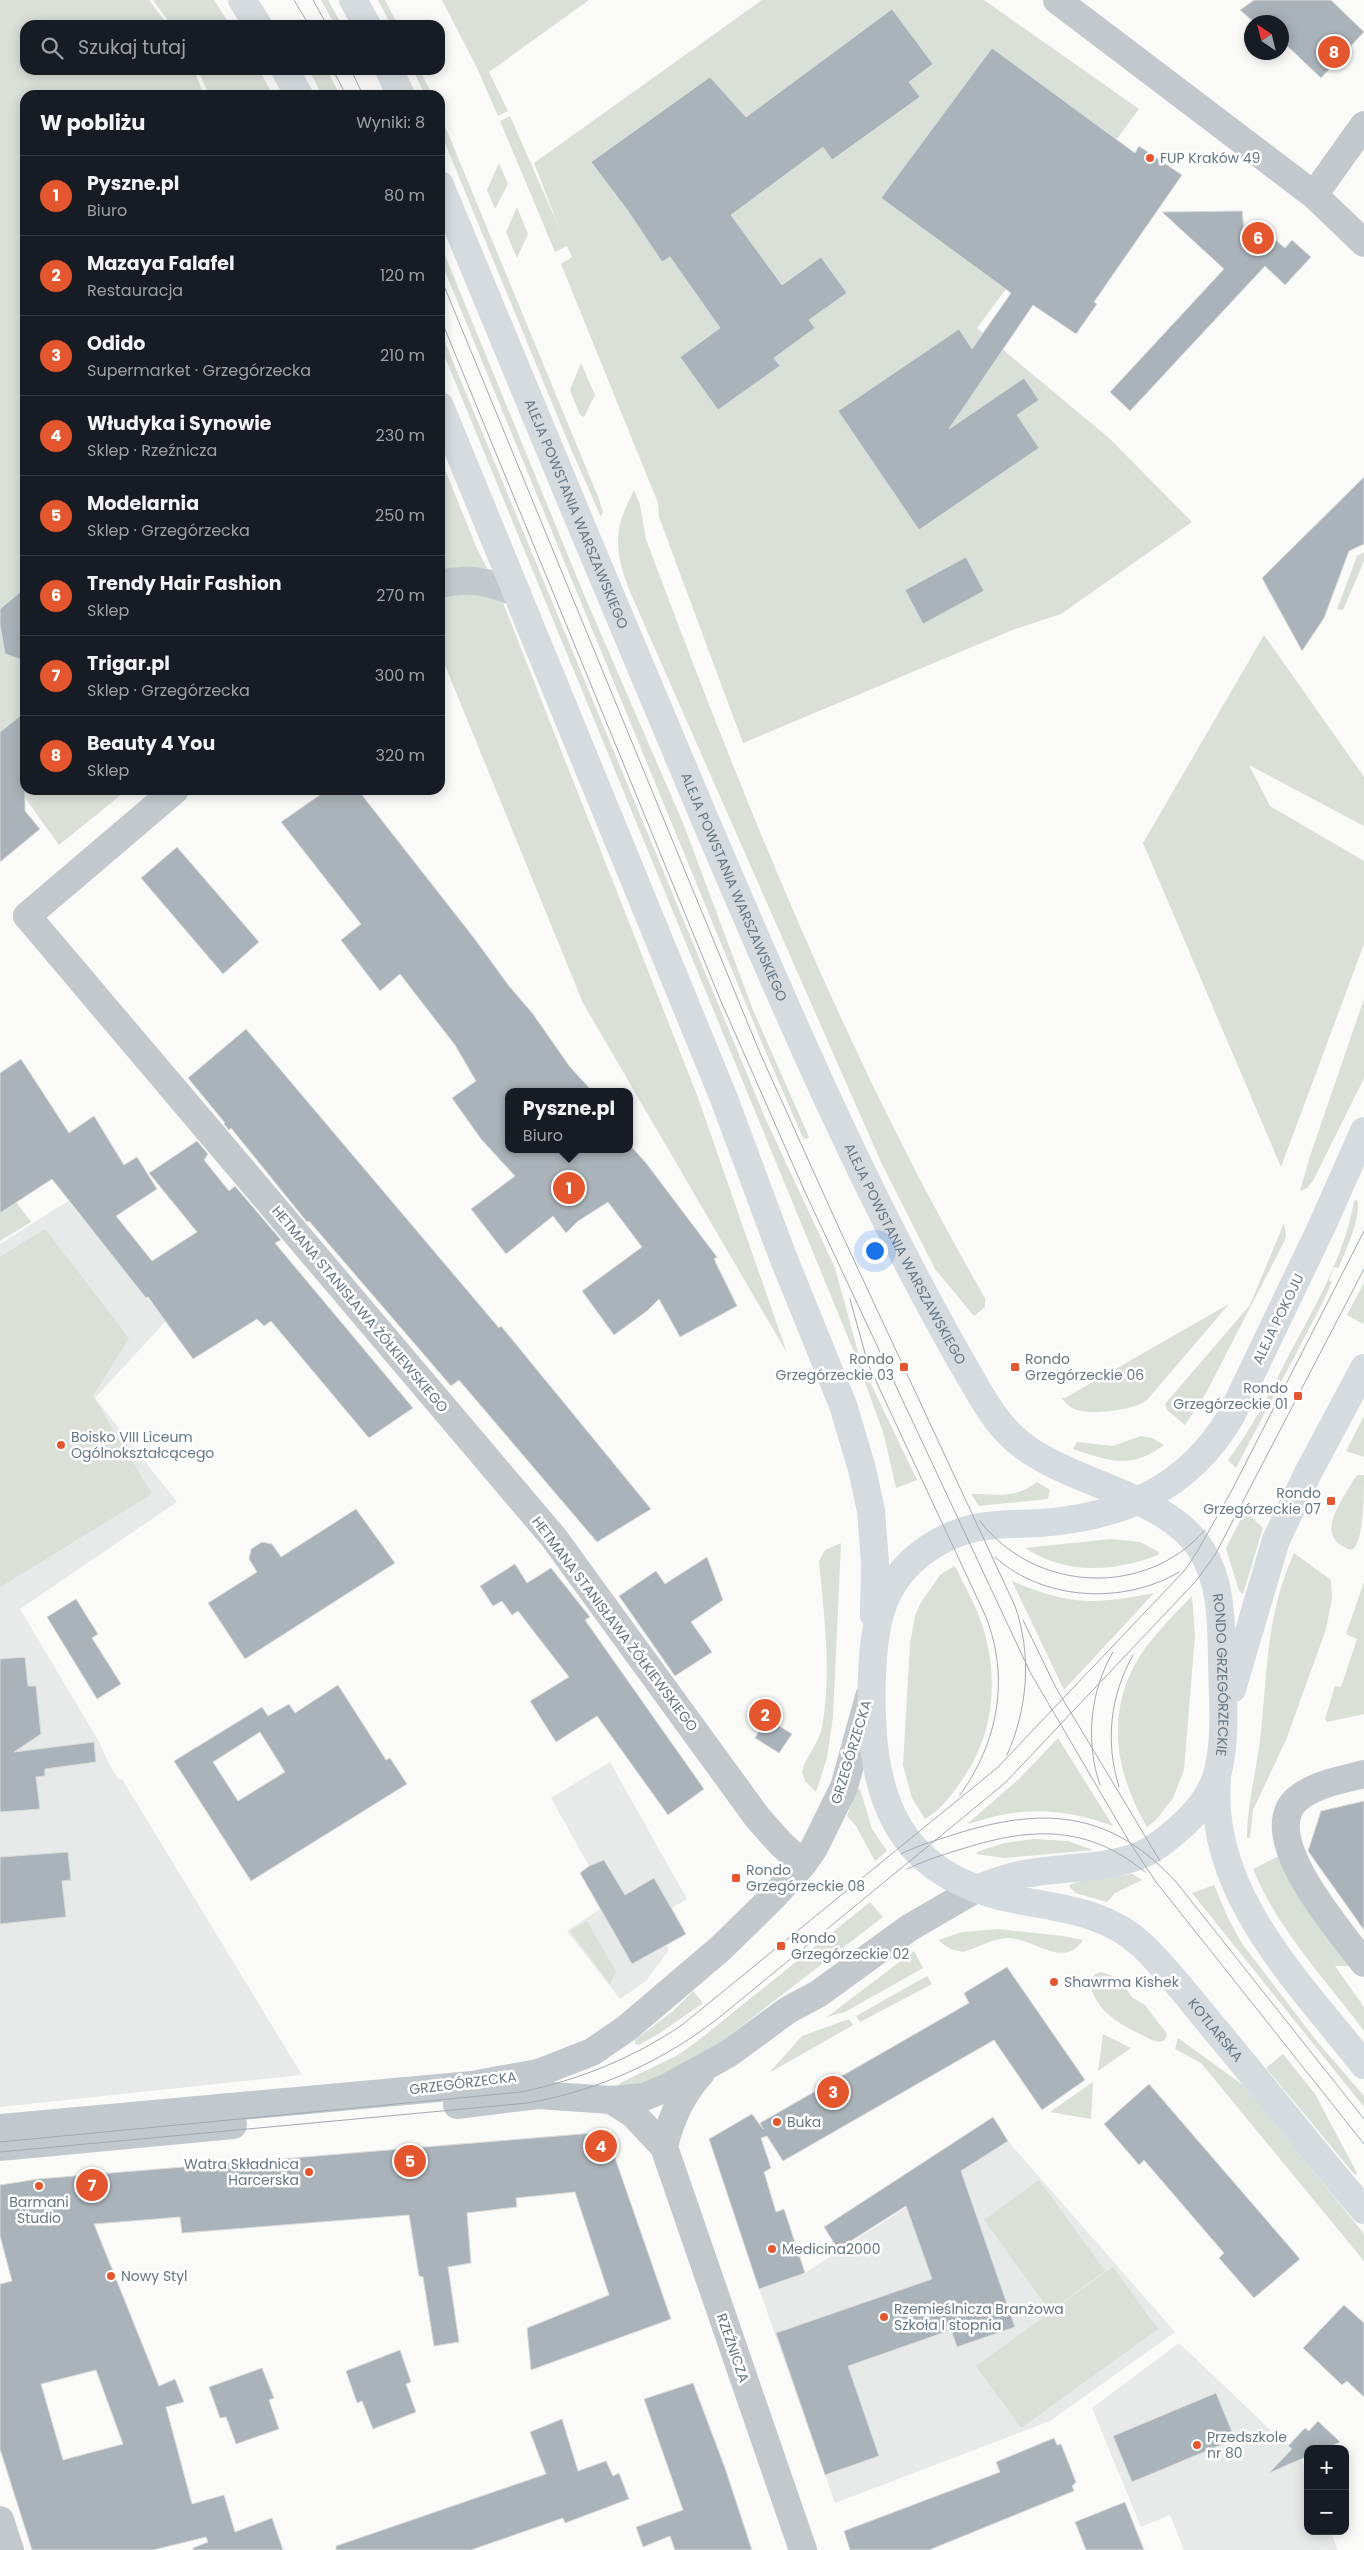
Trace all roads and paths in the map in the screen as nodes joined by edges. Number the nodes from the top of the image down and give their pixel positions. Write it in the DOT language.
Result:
graph roads {
  1 [pos="242,0"];
  2 [pos="353,0"];
  3 [pos="1058,0"];
  4 [pos="255,20"];
  5 [pos="364,20"];
  6 [pos="288,75"];
  7 [pos="391,75"];
  8 [pos="297,90"];
  9 [pos="399,90"];
  10 [pos="1364,125"];
  11 [pos="1314,195"];
  12 [pos="445,197"];
  13 [pos="1364,243"];
  14 [pos="445,418"];
  15 [pos="445,583"];
  16 [pos="517,593"];
  17 [pos="169,795"];
  18 [pos="1364,1131"];
  19 [pos="1364,1368"];
  20 [pos="1138,1502"];
  21 [pos="874,1634"];
  22 [pos="872,1679"];
  23 [pos="1222,1737"];
  24 [pos="1218,1771"];
  25 [pos="1360,1776"];
  26 [pos="803,1864"];
  27 [pos="976,1889"];
  28 [pos="1364,1963"];
  29 [pos="1364,2065"];
  30 [pos="704,2069"];
  31 [pos="611,2100"];
  32 [pos="0,2128"];
  33 [pos="0,2147"];
  34 [pos="664,2147"];
  35 [pos="1364,2210"];
  36 [pos="0,2520"];
  37 [pos="10,2550"];
  38 [pos="803,2550"];
  1 -- 4 [label="main road"];
  2 -- 5 [label="main road"];
  3 -- 11 [label="street"];
  6 -- 8 [label="main road"];
  7 -- 9 [label="main road"];
  10 -- 11 [label="street"];
  11 -- 13 [label="street"];
  12 -- 20 [label="main road, ALEJA POWSTANIA WARSZAWSKIEGO"];
  14 -- 16 [label="main road"];
  15 -- 16 [label="street"];
  16 -- 21 [label="main road"];
  17 -- 26 [label="street, HETMANA STANISŁAWA ŻÓŁKIEWSKIEGO"];
  18 -- 20 [label="main road, ALEJA POKOJU"];
  19 -- 23 [label="main road"];
  20 -- 21 [label="main road"];
  20 -- 23 [label="main road, RONDO GRZEGÓRZECKIE"];
  21 -- 22 [label="main road"];
  22 -- 26 [label="street, GRZEGÓRZECKA"];
  22 -- 27 [label="main road"];
  23 -- 24 [label="main road, RONDO GRZEGÓRZECKIE"];
  24 -- 27 [label="main road, RONDO GRZEGÓRZECKIE"];
  24 -- 29 [label="main road"];
  25 -- 28 [label="street"];
  26 -- 32 [label="street, GRZEGÓRZECKA"];
  27 -- 30 [label="street, GRZEGÓRZECKA"];
  27 -- 35 [label="main road, KOTLARSKA"];
  30 -- 31 [label="street, GRZEGÓRZECKA"];
  30 -- 34 [label="street"];
  31 -- 33 [label="street, GRZEGÓRZECKA"];
  31 -- 34 [label="street, RZEŹNICZA"];
  34 -- 38 [label="street, RZEŹNICZA"];
  36 -- 37 [label="street"];
}
